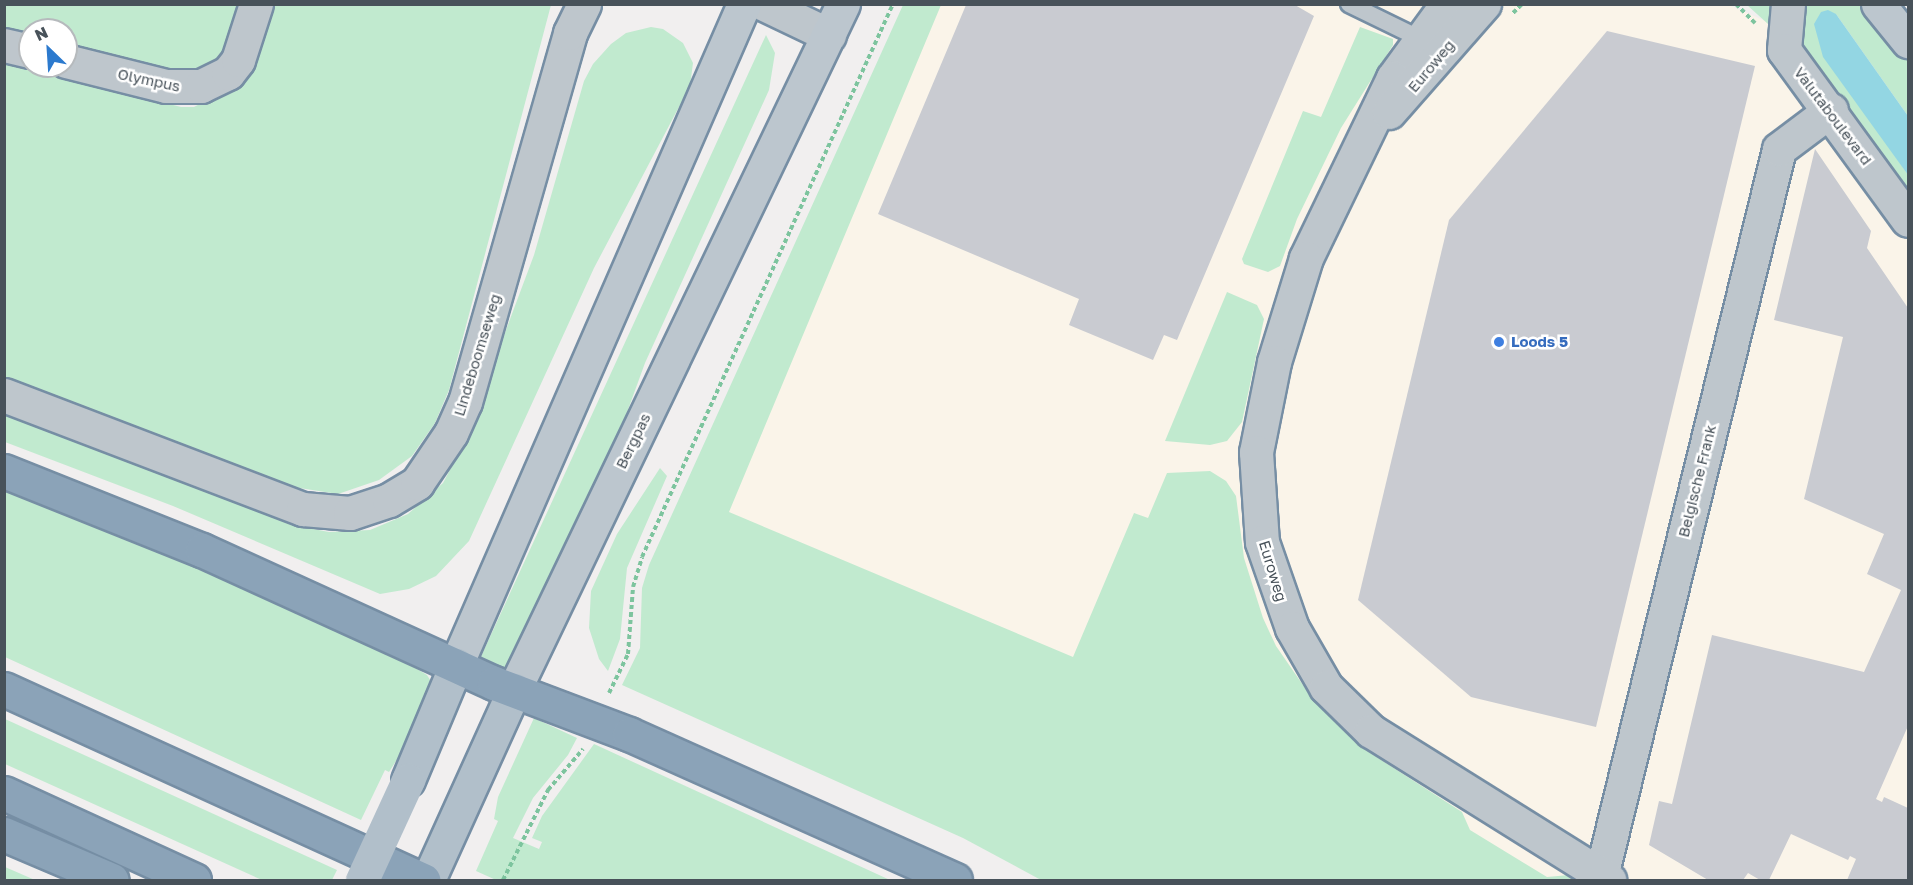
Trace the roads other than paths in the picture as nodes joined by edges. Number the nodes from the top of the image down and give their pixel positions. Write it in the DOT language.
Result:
graph roads {
  1 [pos="256,4"];
  2 [pos="584,4"];
  3 [pos="744,4"];
  4 [pos="764,4"];
  5 [pos="843,4"];
  6 [pos="1349,4"];
  7 [pos="1447,4"];
  8 [pos="1484,4"];
  9 [pos="1788,4"];
  10 [pos="1878,4"];
  11 [pos="829,35"];
  12 [pos="1908,41"];
  13 [pos="1439,50"];
  14 [pos="78,64"];
  15 [pos="1831,110"];
  16 [pos="1908,220"];
  17 [pos="4,395"];
  18 [pos="4,471"];
  19 [pos="456,665"];
  20 [pos="4,689"];
  21 [pos="514,690"];
  22 [pos="4,793"];
  23 [pos="4,834"];
  24 [pos="1605,878"];
  25 [pos="112,880"];
  26 [pos="194,880"];
  27 [pos="362,880"];
  28 [pos="426,880"];
  29 [pos="955,880"];
  1 -- 14 [label="street, Olympus"];
  2 -- 17 [label="street, Lindeboomseweg"];
  3 -- 19 [label="main road"];
  4 -- 11 [label="street"];
  5 -- 11 [label="main road, Bergpas"];
  6 -- 13 [label="lane"];
  7 -- 13 [label="street, Euroweg"];
  8 -- 13 [label="street, Euroweg"];
  9 -- 15 [label="street, Valutaboulevard"];
  10 -- 12 [label="main road"];
  11 -- 21 [label="main road, Bergpas"];
  13 -- 24 [label="street, Euroweg"];
  15 -- 16 [label="street, Valutaboulevard"];
  15 -- 24 [label="street, Belgische Frank"];
  18 -- 19 [label="highway"];
  19 -- 21 [label="highway"];
  19 -- 27 [label="main road, bridge"];
  20 -- 28 [label="highway"];
  21 -- 28 [label="main road, Bergpas"];
  21 -- 29 [label="highway"];
  22 -- 26 [label="highway"];
  23 -- 25 [label="highway"];
}
